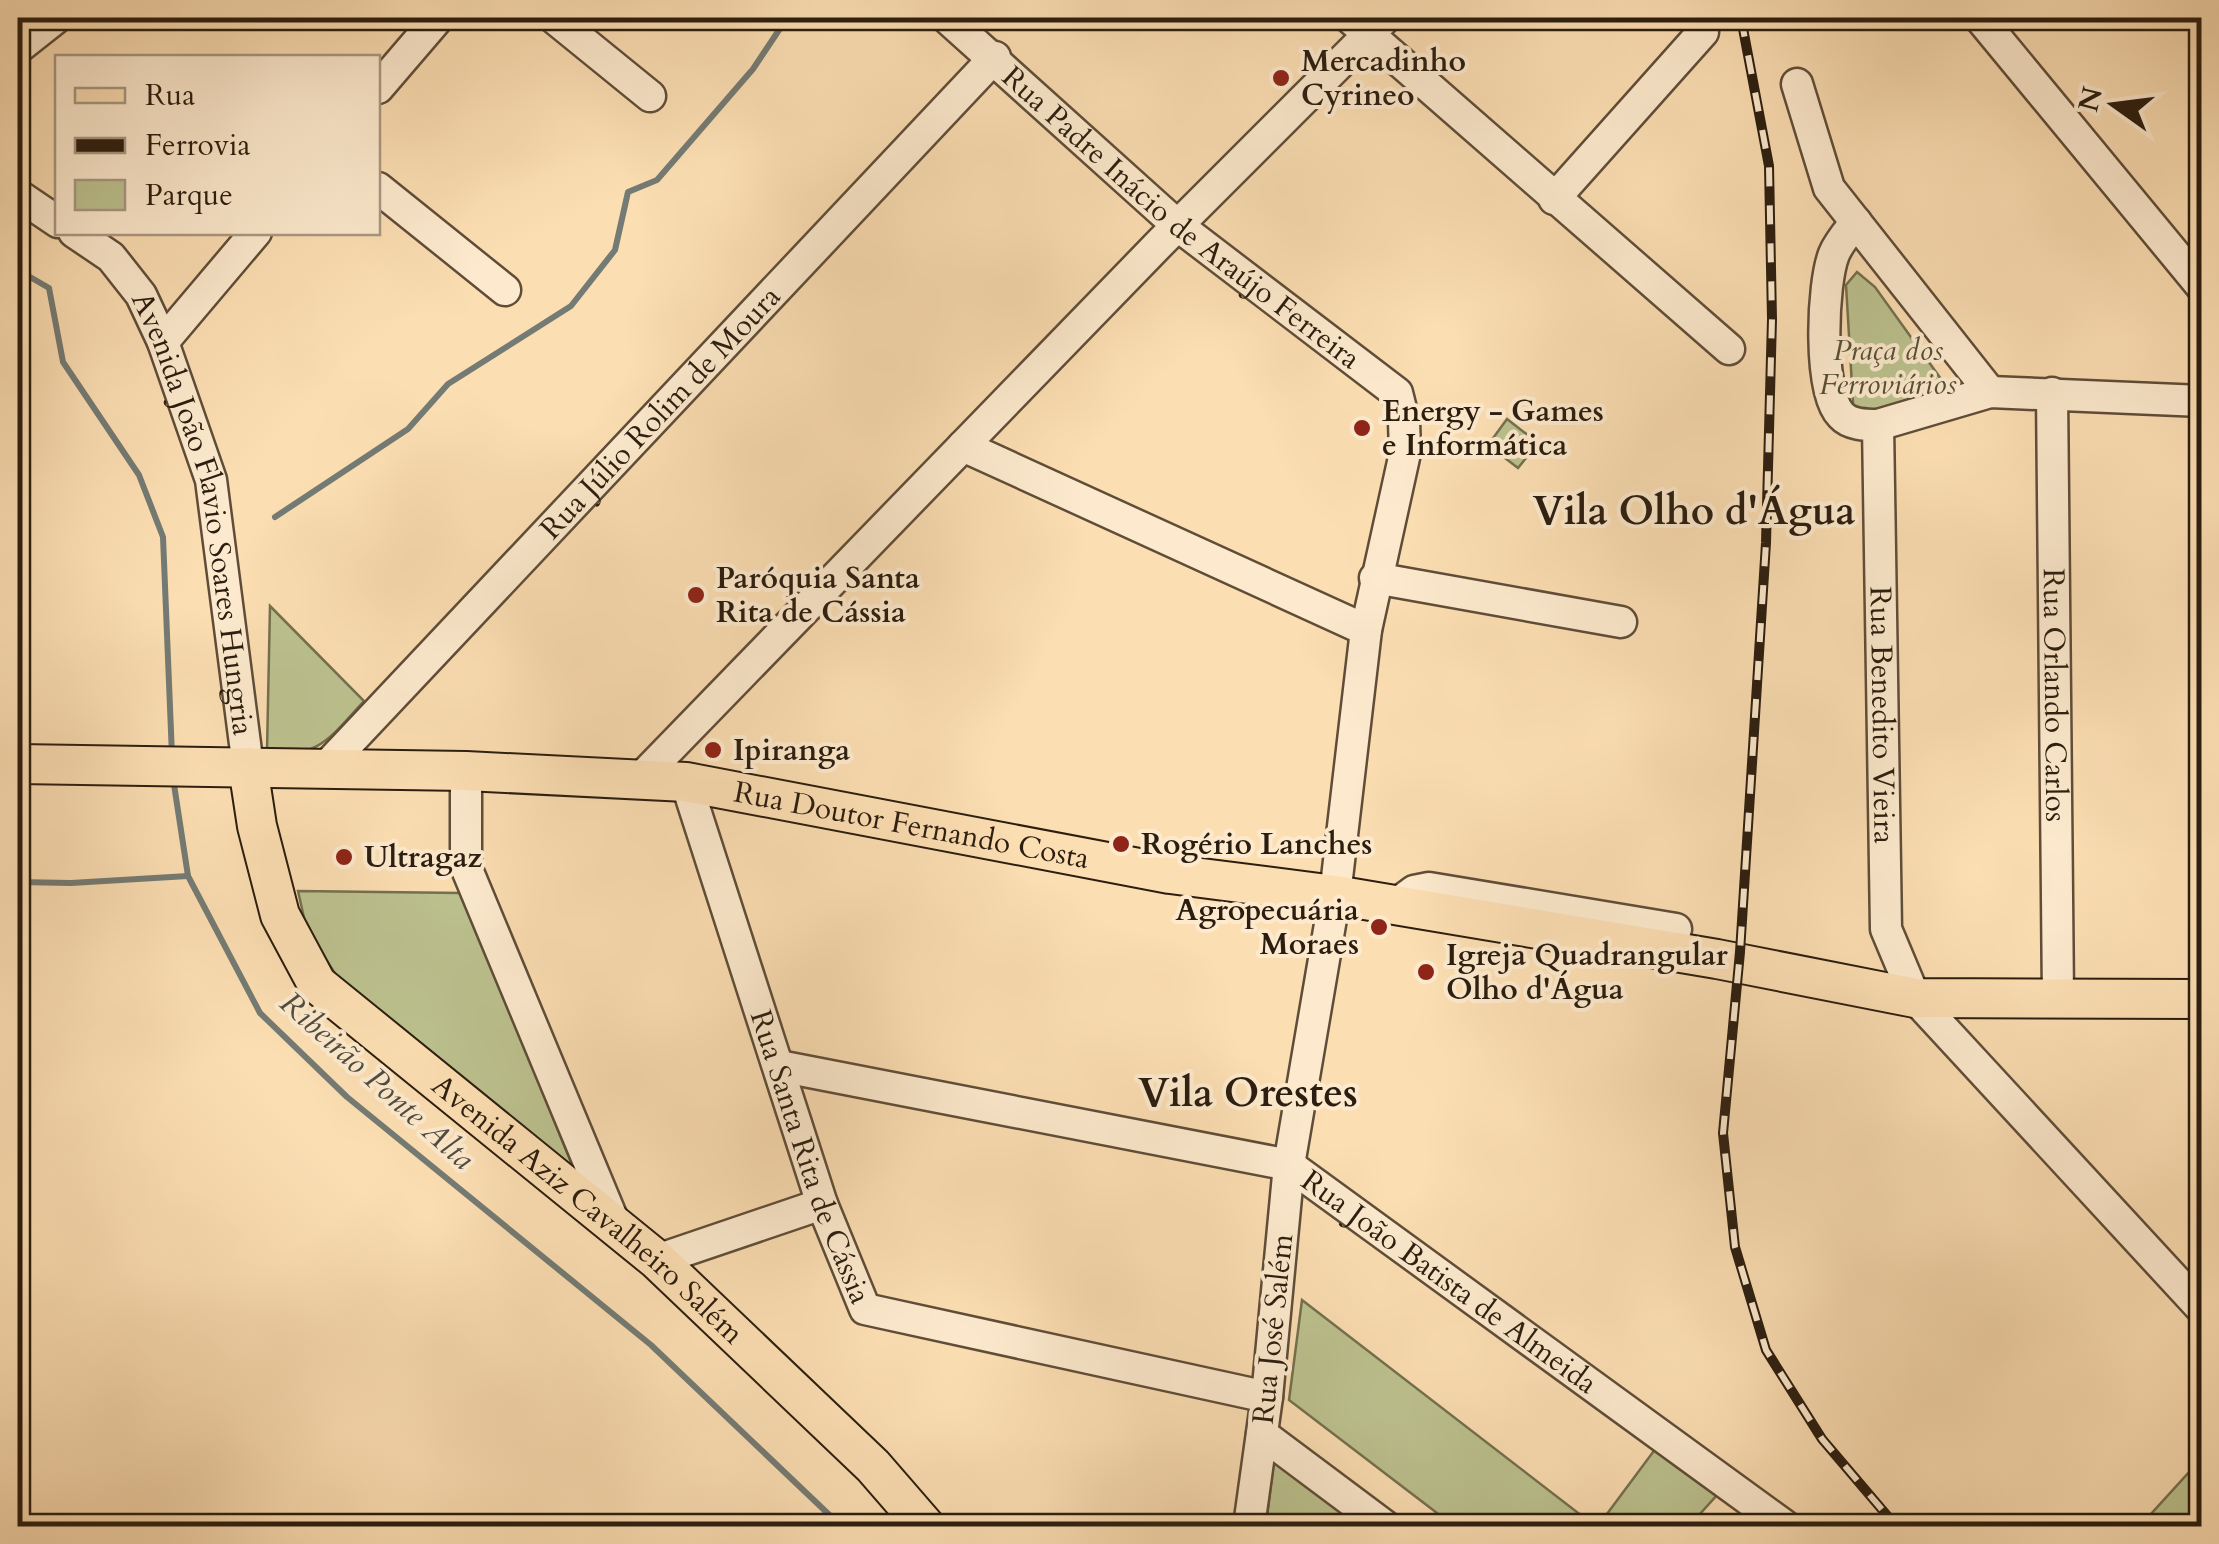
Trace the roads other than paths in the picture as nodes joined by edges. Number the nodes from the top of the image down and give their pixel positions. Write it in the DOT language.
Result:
graph roads {
  1 [pos="56,18"];
  2 [pos="438,18"];
  3 [pos="554,18"];
  4 [pos="948,18"];
  5 [pos="1980,18"];
  6 [pos="1368,23"];
  7 [pos="1703,32"];
  8 [pos="18,48"];
  9 [pos="995,57"];
  10 [pos="1797,84"];
  11 [pos="380,86"];
  12 [pos="650,96"];
  13 [pos="380,190"];
  14 [pos="18,195"];
  15 [pos="1554,199"];
  16 [pos="55,220"];
  17 [pos="1856,222"];
  18 [pos="1178,225"];
  19 [pos="78,235"];
  20 [pos="253,235"];
  21 [pos="2202,287"];
  22 [pos="505,290"];
  23 [pos="164,342"];
  24 [pos="1729,349"];
  25 [pos="1990,392"];
  26 [pos="2052,393"];
  27 [pos="2202,402"];
  28 [pos="1878,425"];
  29 [pos="963,446"];
  30 [pos="1375,578"];
  31 [pos="1621,622"];
  32 [pos="1366,630"];
  33 [pos="18,764"];
  34 [pos="248,767"];
  35 [pos="324,769"];
  36 [pos="466,772"];
  37 [pos="640,779"];
  38 [pos="686,782"];
  39 [pos="1335,895"];
  40 [pos="1395,905"];
  41 [pos="1676,929"];
  42 [pos="2058,997"];
  43 [pos="1915,998"];
  44 [pos="2202,999"];
  45 [pos="780,1066"];
  46 [pos="1289,1165"];
  47 [pos="822,1204"];
  48 [pos="614,1225"];
  49 [pos="657,1260"];
  50 [pos="2202,1308"];
  51 [pos="1267,1397"];
  52 [pos="1262,1434"];
  53 [pos="925,1526"];
  54 [pos="1249,1526"];
  55 [pos="1385,1526"];
  56 [pos="1785,1526"];
  1 -- 8 [label="street"];
  2 -- 11 [label="street"];
  3 -- 12 [label="street"];
  4 -- 9 [label="street, Rua Padre Inácio de Araújo Ferreira"];
  5 -- 21 [label="street"];
  6 -- 15 [label="street"];
  6 -- 18 [label="street"];
  7 -- 15 [label="street"];
  9 -- 18 [label="street, Rua Padre Inácio de Araújo Ferreira"];
  9 -- 35 [label="street, Rua Júlio Rolim de Moura"];
  10 -- 17 [label="street"];
  13 -- 22 [label="street"];
  14 -- 16 [label="street"];
  15 -- 24 [label="street"];
  17 -- 25 [label="street"];
  17 -- 28 [label="street"];
  18 -- 29 [label="street"];
  18 -- 30 [label="street, Rua Padre Inácio de Araújo Ferreira"];
  19 -- 23 [label="street, Avenida João Flavio Soares Hungria"];
  20 -- 23 [label="street"];
  23 -- 34 [label="street, Avenida João Flavio Soares Hungria"];
  25 -- 26 [label="street"];
  25 -- 28 [label="street"];
  26 -- 27 [label="street"];
  26 -- 42 [label="street, Rua Orlando Carlos"];
  28 -- 43 [label="street, Rua Benedito Vieira"];
  29 -- 32 [label="street"];
  29 -- 37 [label="street"];
  30 -- 31 [label="street"];
  30 -- 32 [label="street, Rua Padre Inácio de Araújo Ferreira"];
  32 -- 39 [label="street, Rua Padre Inácio de Araújo Ferreira"];
  33 -- 34 [label="main road, Rua Doutor Fernando Costa"];
  34 -- 35 [label="main road, Rua Doutor Fernando Costa"];
  34 -- 48 [label="main road, Avenida Aziz Cavalheiro Salém"];
  35 -- 36 [label="main road, Rua Doutor Fernando Costa"];
  36 -- 37 [label="main road, Rua Doutor Fernando Costa"];
  36 -- 48 [label="street"];
  37 -- 38 [label="main road, Rua Doutor Fernando Costa"];
  38 -- 39 [label="main road, Rua Doutor Fernando Costa"];
  38 -- 45 [label="street, Rua Santa Rita de Cássia"];
  39 -- 40 [label="main road, Rua Doutor Fernando Costa"];
  39 -- 46 [label="street, Rua José Salém"];
  40 -- 41 [label="street"];
  40 -- 43 [label="main road, Rua Doutor Fernando Costa"];
  42 -- 43 [label="main road, Rua Doutor Fernando Costa"];
  42 -- 44 [label="main road, Rua Doutor Fernando Costa"];
  43 -- 50 [label="street, Rua Benedito Vieira"];
  45 -- 46 [label="street, Rua João Batista de Almeida"];
  45 -- 47 [label="street, Rua Santa Rita de Cássia"];
  46 -- 51 [label="street, Rua José Salém"];
  46 -- 56 [label="street, Rua João Batista de Almeida"];
  47 -- 49 [label="street"];
  47 -- 51 [label="street, Rua Santa Rita de Cássia"];
  48 -- 49 [label="main road, Avenida Aziz Cavalheiro Salém"];
  49 -- 53 [label="main road, Avenida Aziz Cavalheiro Salém"];
  51 -- 52 [label="street, Rua José Salém"];
  52 -- 54 [label="street, Rua José Salém"];
  52 -- 55 [label="street"];
}
